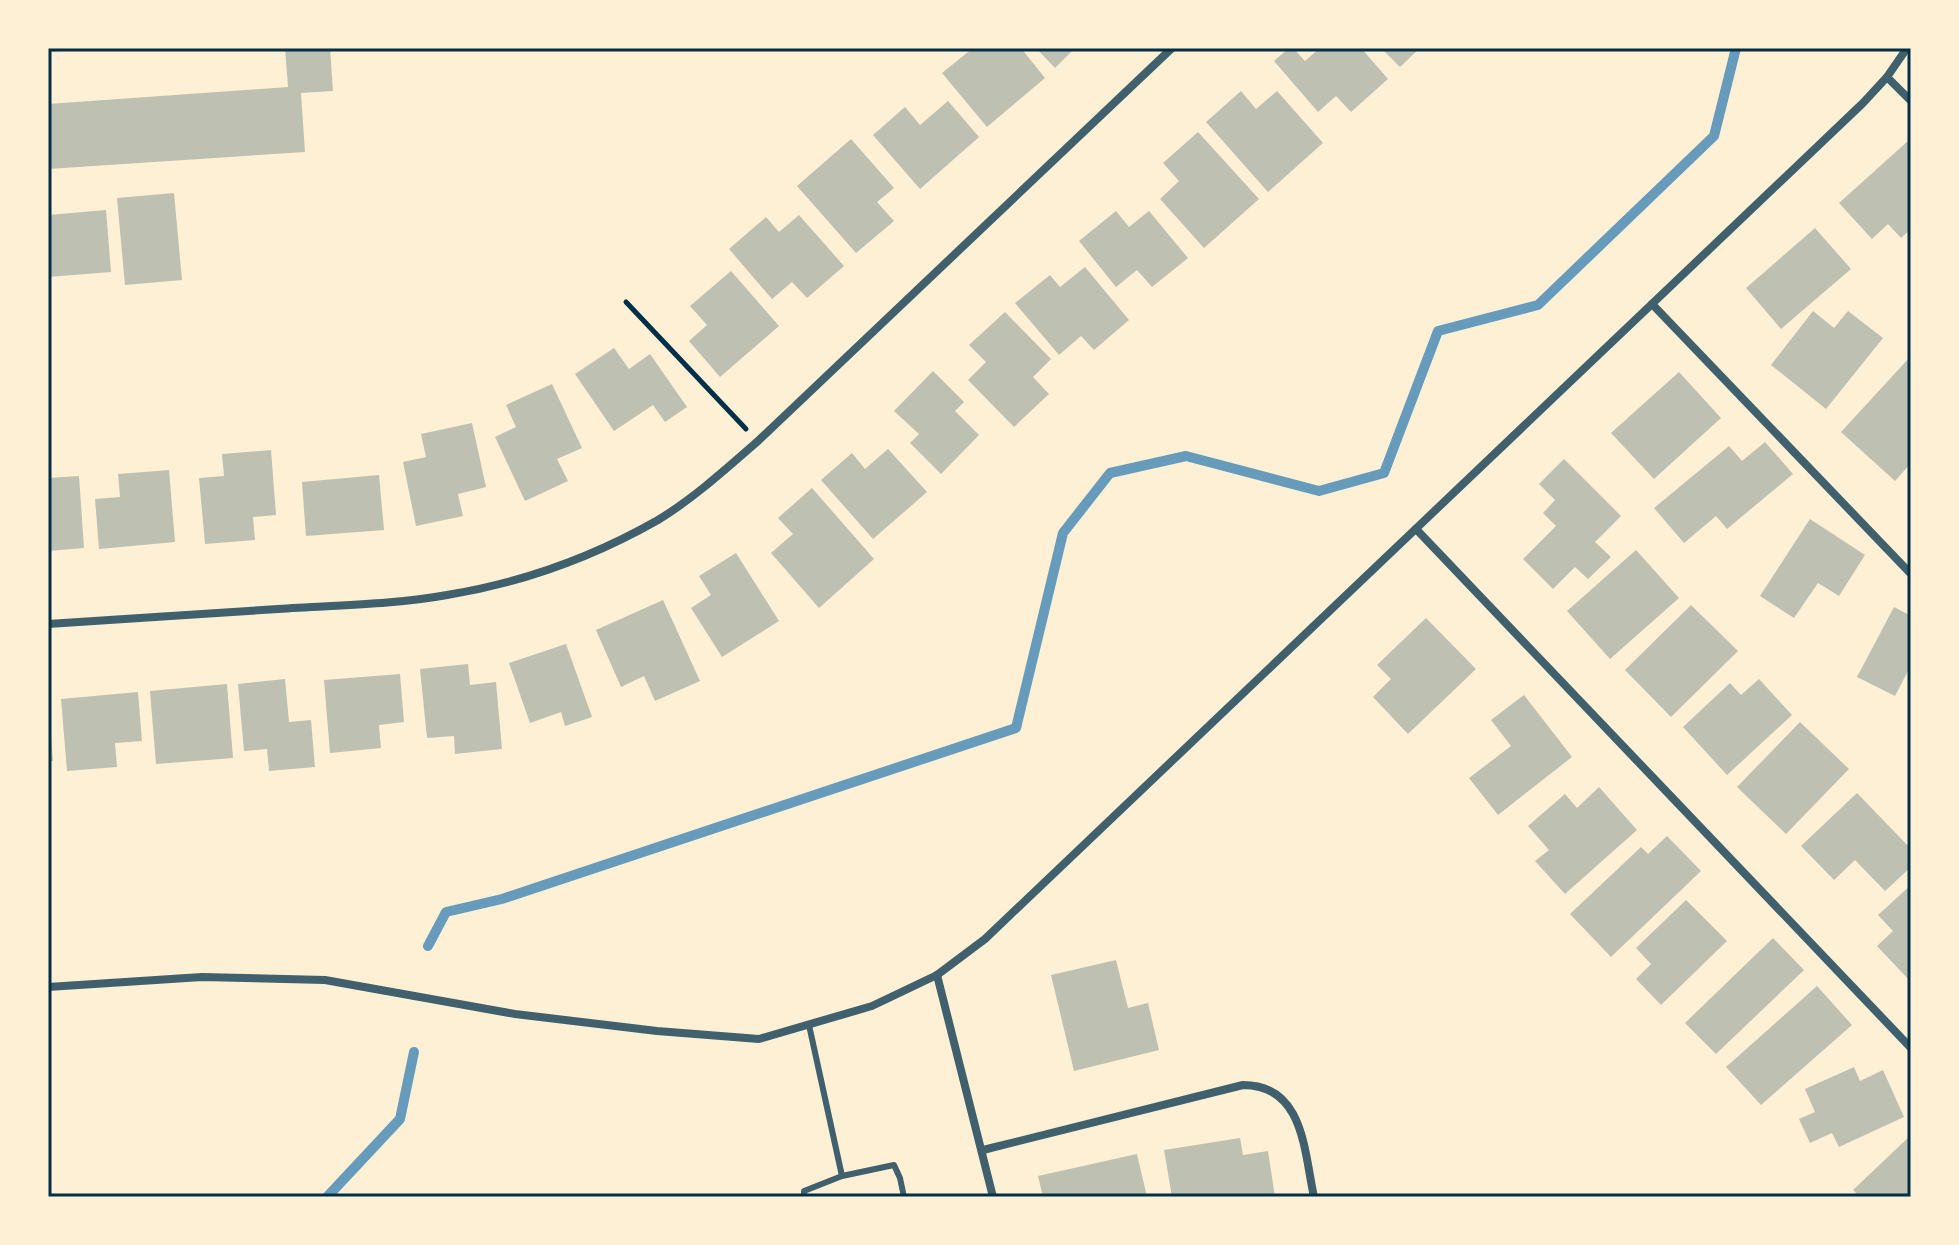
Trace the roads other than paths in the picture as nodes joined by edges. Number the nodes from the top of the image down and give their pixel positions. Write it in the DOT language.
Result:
graph roads {
  1 [pos="1172,48"];
  2 [pos="1907,48"];
  3 [pos="1887,77"];
  4 [pos="1911,101"];
  5 [pos="1652,304"];
  6 [pos="1416,529"];
  7 [pos="1911,574"];
  8 [pos="48,624"];
  9 [pos="937,975"];
  10 [pos="48,987"];
  11 [pos="809,1025"];
  12 [pos="1911,1048"];
  13 [pos="983,1150"];
  14 [pos="842,1176"];
  15 [pos="804,1197"];
  16 [pos="904,1197"];
  17 [pos="993,1197"];
  18 [pos="1314,1197"];
  1 -- 8 [label="street"];
  2 -- 3 [label="street"];
  3 -- 4 [label="street"];
  3 -- 5 [label="street"];
  5 -- 6 [label="street"];
  5 -- 7 [label="street"];
  6 -- 9 [label="street"];
  6 -- 12 [label="street"];
  9 -- 11 [label="street"];
  9 -- 13 [label="street"];
  10 -- 11 [label="street"];
  11 -- 14 [label="lane"];
  13 -- 17 [label="street"];
  13 -- 18 [label="street"];
  14 -- 15 [label="lane"];
  14 -- 16 [label="lane"];
}
